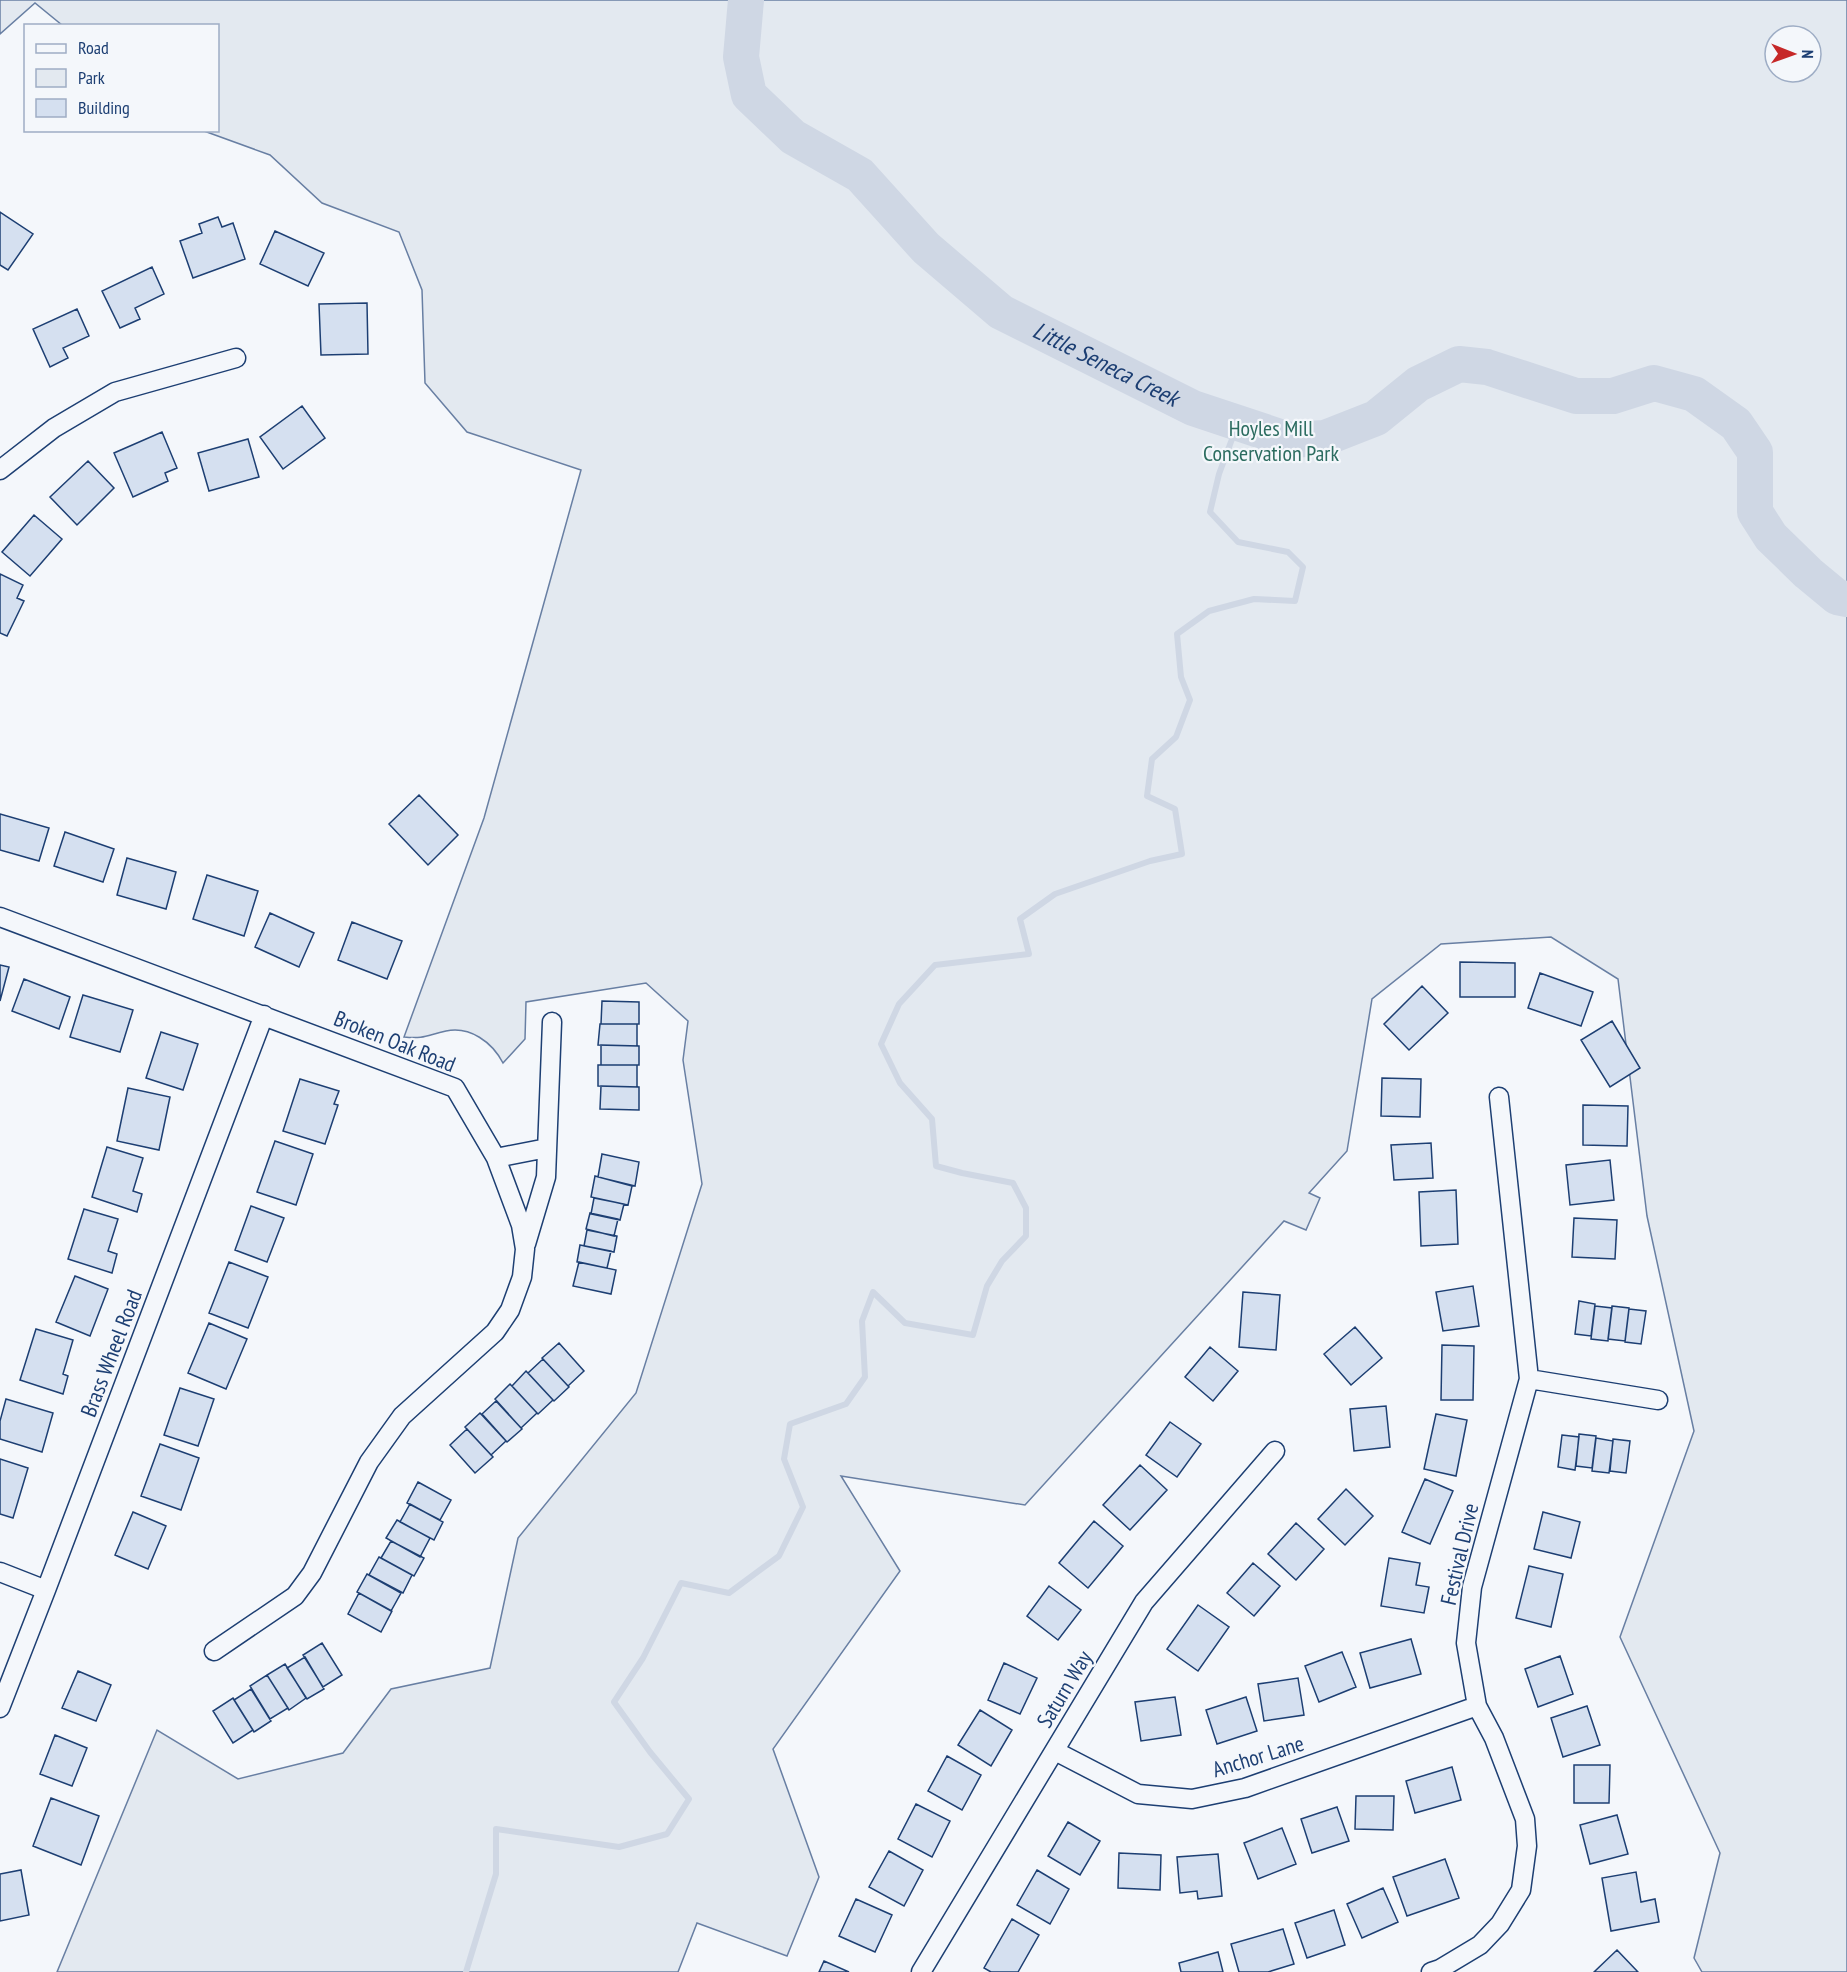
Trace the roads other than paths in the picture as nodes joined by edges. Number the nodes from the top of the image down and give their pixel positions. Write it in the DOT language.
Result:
graph roads {
  1 [pos="236,358"];
  2 [pos="0,470"];
  3 [pos="0,917"];
  4 [pos="264,1015"];
  5 [pos="552,1022"];
  6 [pos="1499,1097"];
  7 [pos="547,1148"];
  8 [pos="496,1158"];
  9 [pos="525,1249"];
  10 [pos="1529,1379"];
  11 [pos="1658,1400"];
  12 [pos="1275,1451"];
  13 [pos="0,1572"];
  14 [pos="46,1590"];
  15 [pos="214,1651"];
  16 [pos="1477,1706"];
  17 [pos="0,1708"];
  18 [pos="1055,1751"];
  19 [pos="921,1972"];
  20 [pos="1431,1972"];
  1 -- 2 [label="street"];
  3 -- 4 [label="street, Broken Oak Road"];
  4 -- 8 [label="street, Broken Oak Road"];
  4 -- 14 [label="street, Brass Wheel Road"];
  5 -- 7 [label="street"];
  6 -- 10 [label="street, Festival Drive"];
  7 -- 8 [label="street"];
  7 -- 9 [label="street"];
  8 -- 9 [label="street, Broken Oak Road"];
  9 -- 15 [label="street, Broken Oak Road"];
  10 -- 11 [label="street"];
  10 -- 16 [label="street, Festival Drive"];
  12 -- 18 [label="street, Saturn Way"];
  13 -- 14 [label="street"];
  14 -- 17 [label="street, Brass Wheel Road"];
  16 -- 18 [label="street, Anchor Lane"];
  16 -- 20 [label="street, Festival Drive"];
  18 -- 19 [label="street, Saturn Way"];
}
